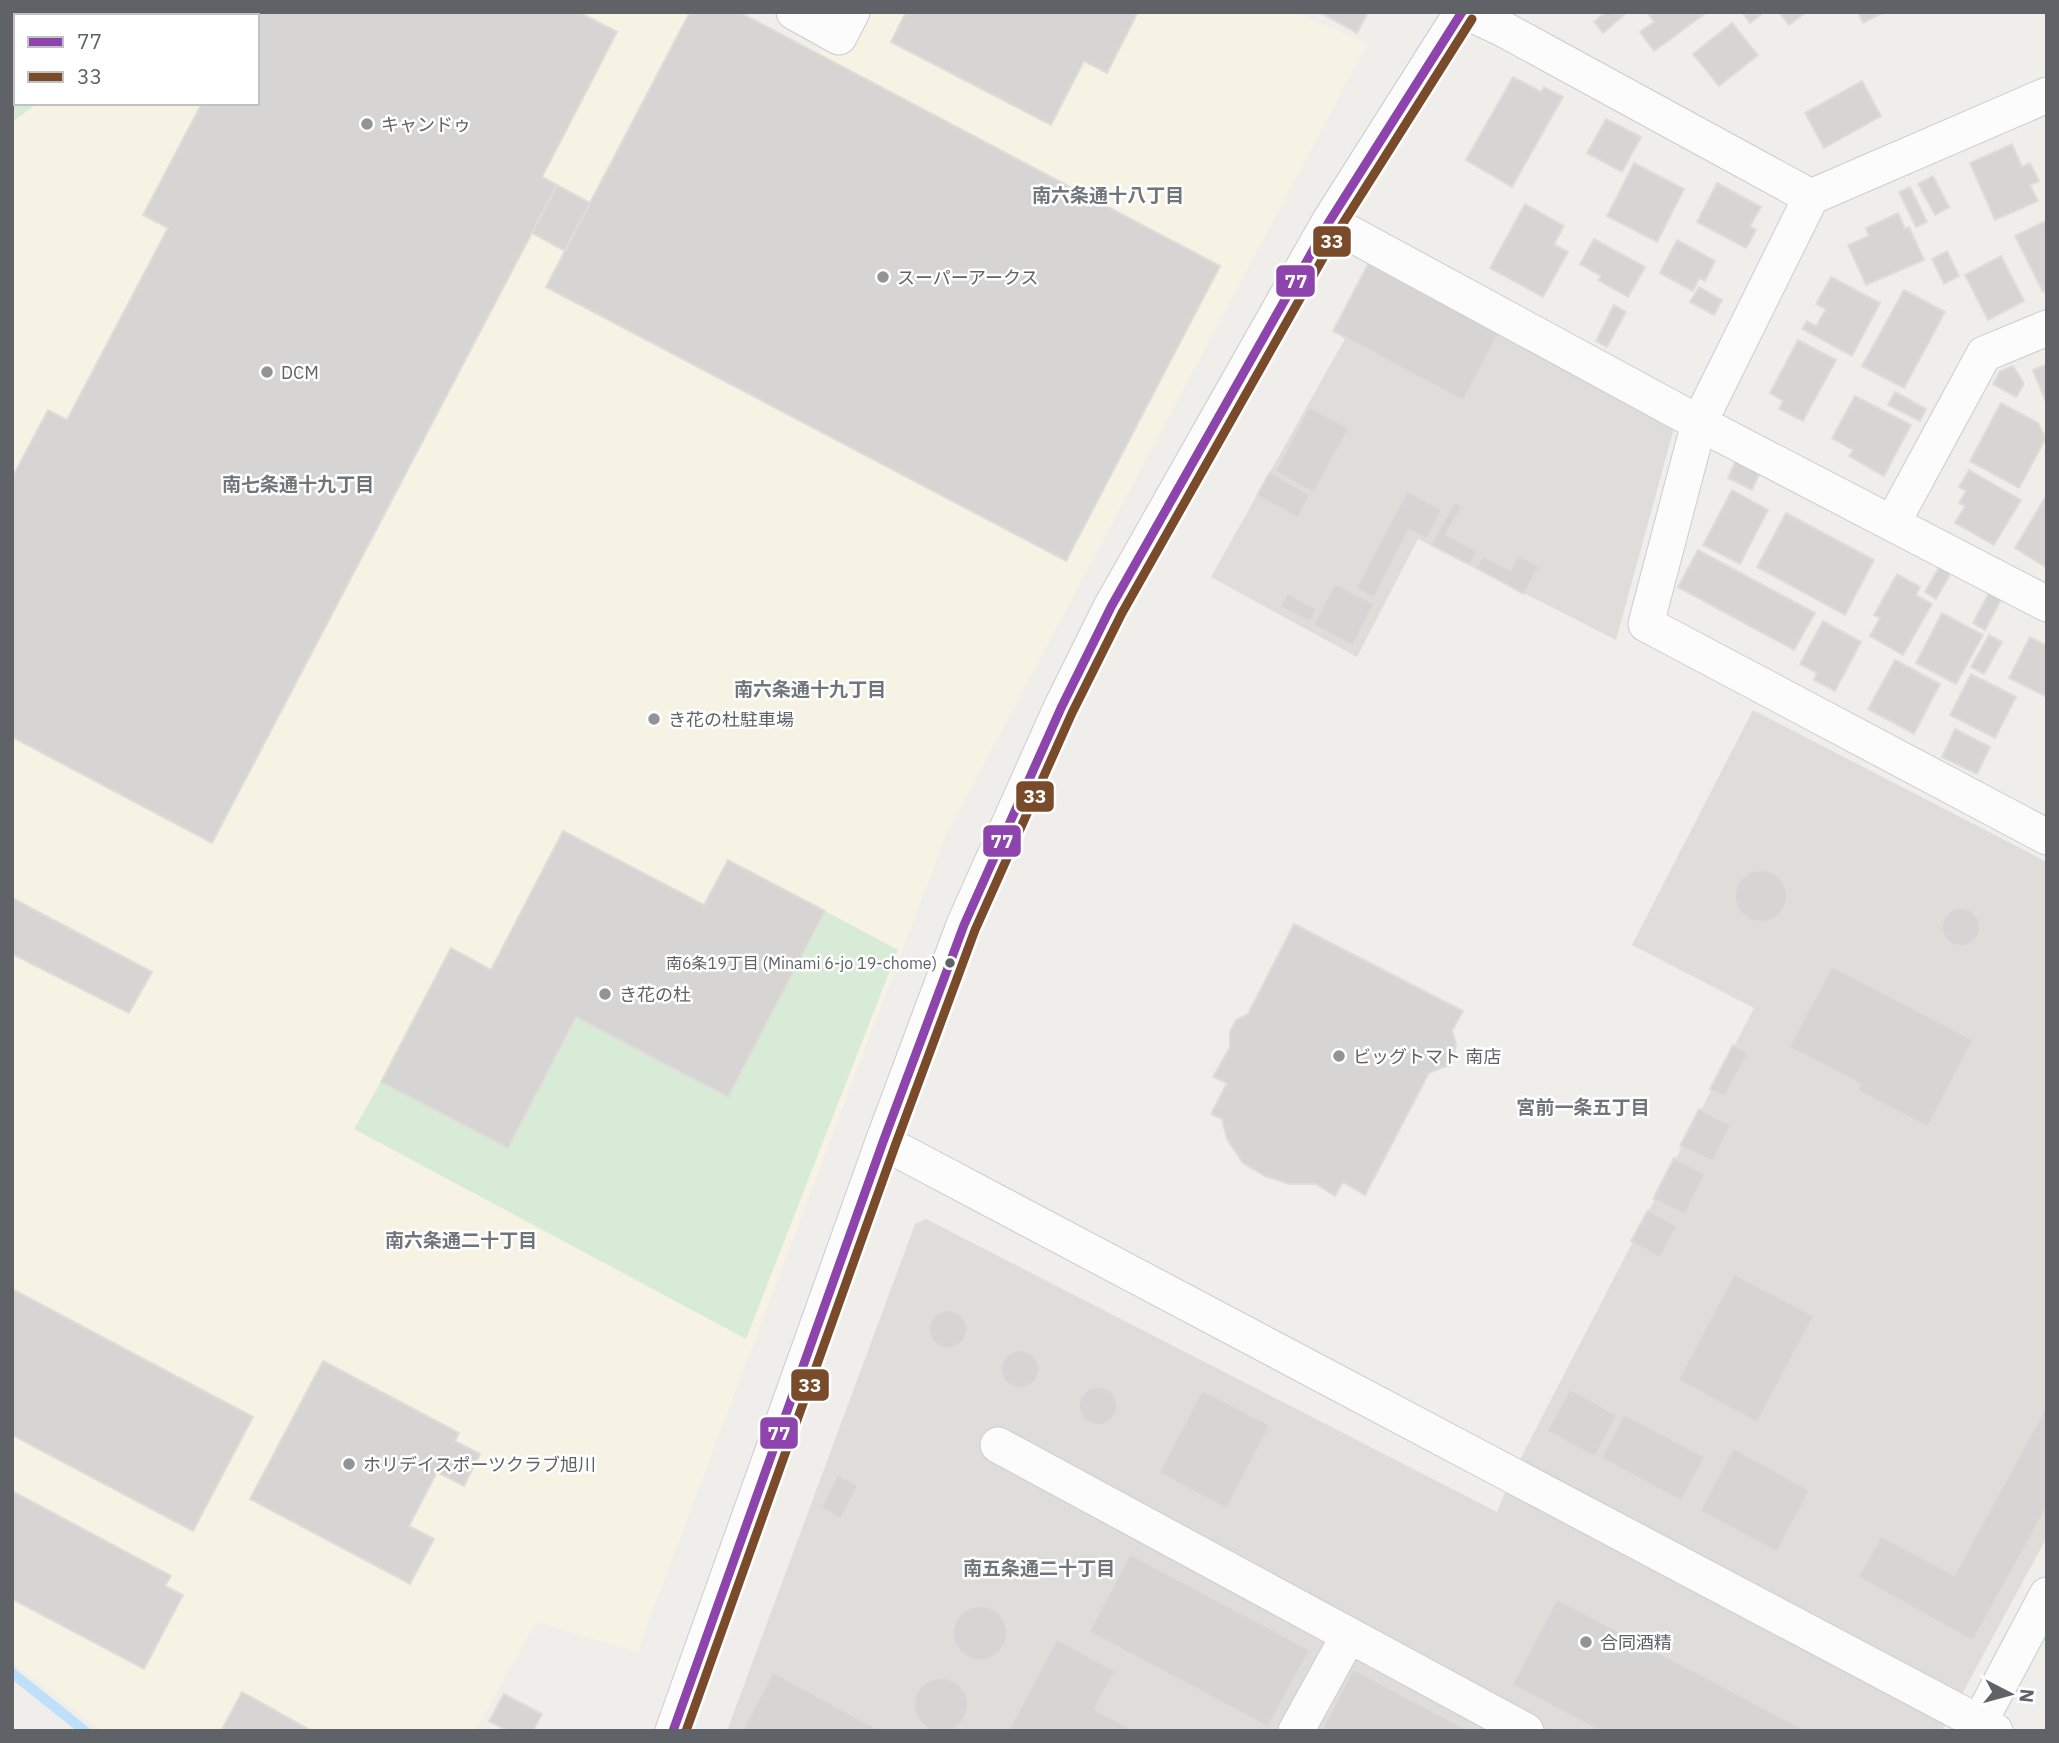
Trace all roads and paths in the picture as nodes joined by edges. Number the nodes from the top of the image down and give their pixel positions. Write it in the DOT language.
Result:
graph roads {
  1 [pos="794,12"];
  2 [pos="852,12"];
  3 [pos="1464,12"];
  4 [pos="2047,95"];
  5 [pos="1811,197"];
  6 [pos="1329,222"];
  7 [pos="2047,328"];
  8 [pos="1699,423"];
  9 [pos="1893,522"];
  10 [pos="2047,604"];
  11 [pos="2047,837"];
  12 [pos="883,1142"];
  13 [pos="998,1445"];
  14 [pos="2047,1595"];
  15 [pos="1349,1635"];
  16 [pos="1987,1727"];
  17 [pos="673,1731"];
  18 [pos="1296,1731"];
  19 [pos="1527,1731"];
  1 -- 2 [label="street"];
  3 -- 5 [label="street"];
  3 -- 6 [label="street"];
  4 -- 5 [label="street"];
  5 -- 8 [label="street"];
  6 -- 8 [label="street"];
  6 -- 12 [label="street"];
  7 -- 9 [label="street"];
  8 -- 9 [label="street"];
  8 -- 11 [label="street"];
  9 -- 10 [label="street"];
  12 -- 16 [label="street"];
  12 -- 17 [label="street"];
  13 -- 15 [label="street"];
  14 -- 16 [label="street"];
  15 -- 18 [label="street"];
  15 -- 19 [label="street"];
}
